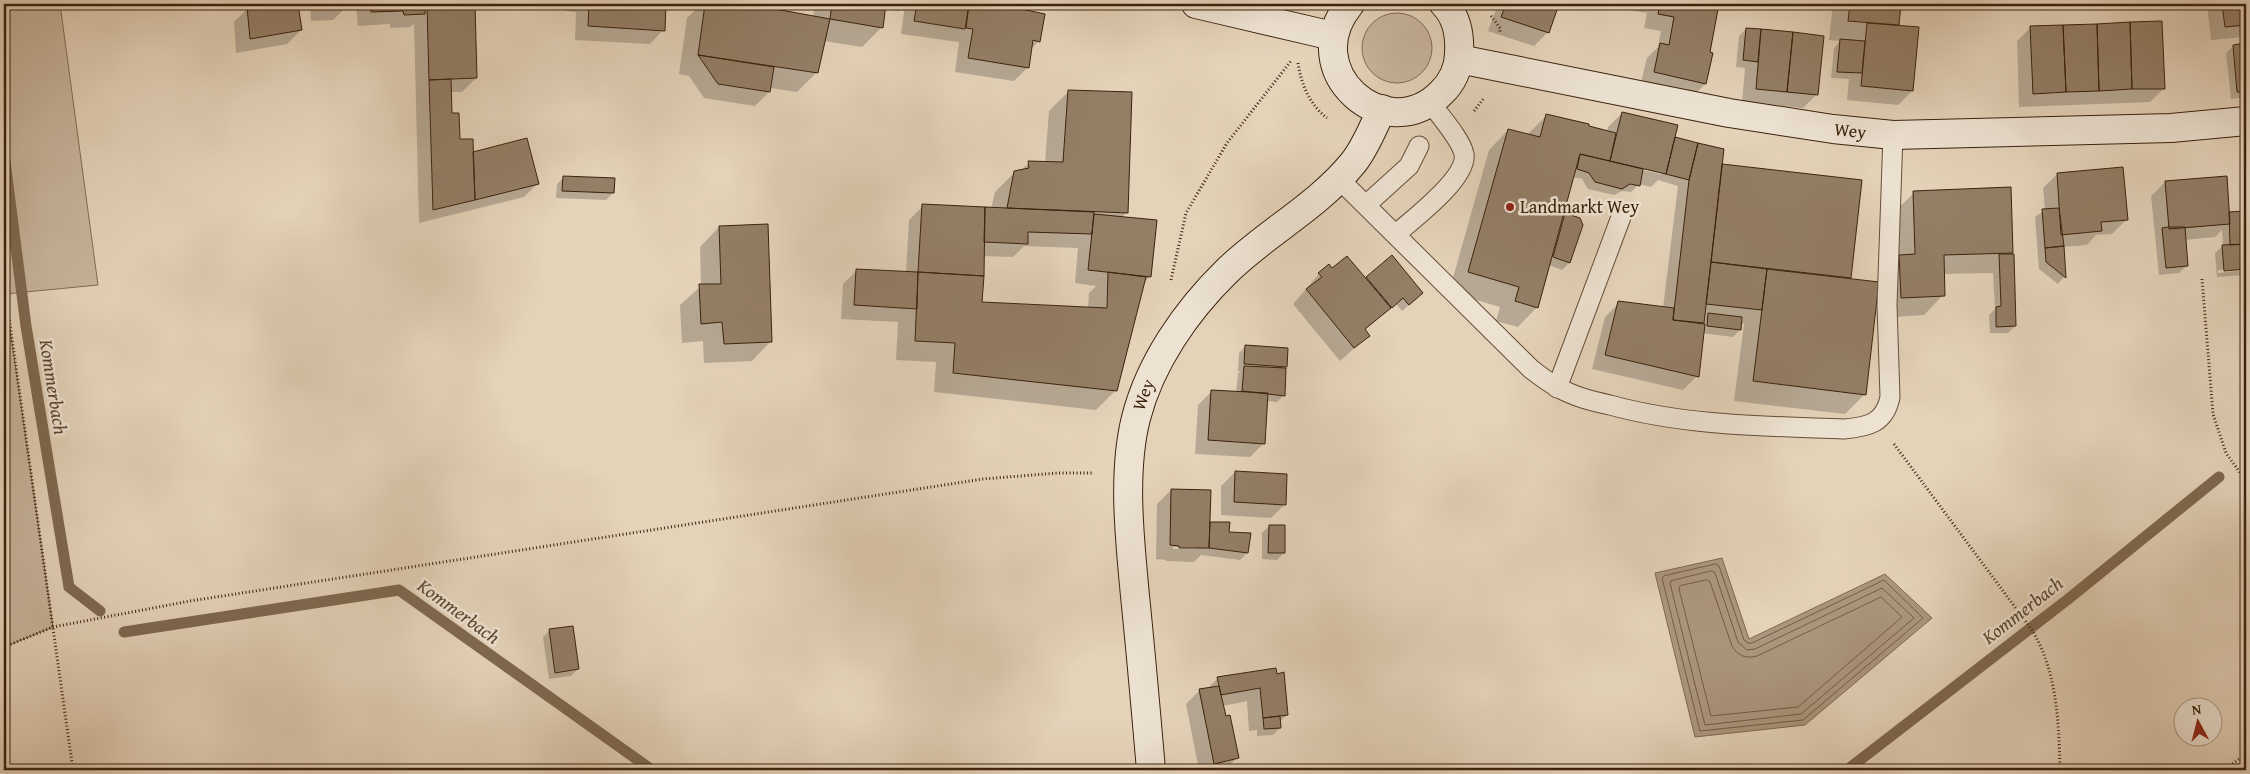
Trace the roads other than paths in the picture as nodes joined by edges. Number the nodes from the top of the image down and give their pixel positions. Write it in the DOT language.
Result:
graph roads {
  1 [pos="1196,4"];
  2 [pos="1350,4"];
  3 [pos="1444,4"];
  4 [pos="1333,36"];
  5 [pos="1459,59"];
  6 [pos="1430,102"];
  7 [pos="1382,109"];
  8 [pos="2246,121"];
  9 [pos="1893,135"];
  10 [pos="1419,146"];
  11 [pos="1339,178"];
  12 [pos="1366,205"];
  13 [pos="1621,217"];
  14 [pos="1396,234"];
  15 [pos="1557,388"];
  16 [pos="1151,770"];
  1 -- 4 [label="main road"];
  2 -- 4 [label="main road"];
  3 -- 5 [label="main road"];
  4 -- 7 [label="main road"];
  5 -- 6 [label="main road"];
  5 -- 9 [label="main road, Wey"];
  6 -- 7 [label="main road"];
  6 -- 14 [label="lane"];
  7 -- 11 [label="main road, Wey"];
  8 -- 9 [label="main road, Wey"];
  9 -- 15 [label="lane"];
  10 -- 12 [label="lane"];
  11 -- 12 [label="lane"];
  11 -- 16 [label="main road, Wey"];
  12 -- 14 [label="lane"];
  13 -- 15 [label="lane"];
  14 -- 15 [label="lane"];
}
